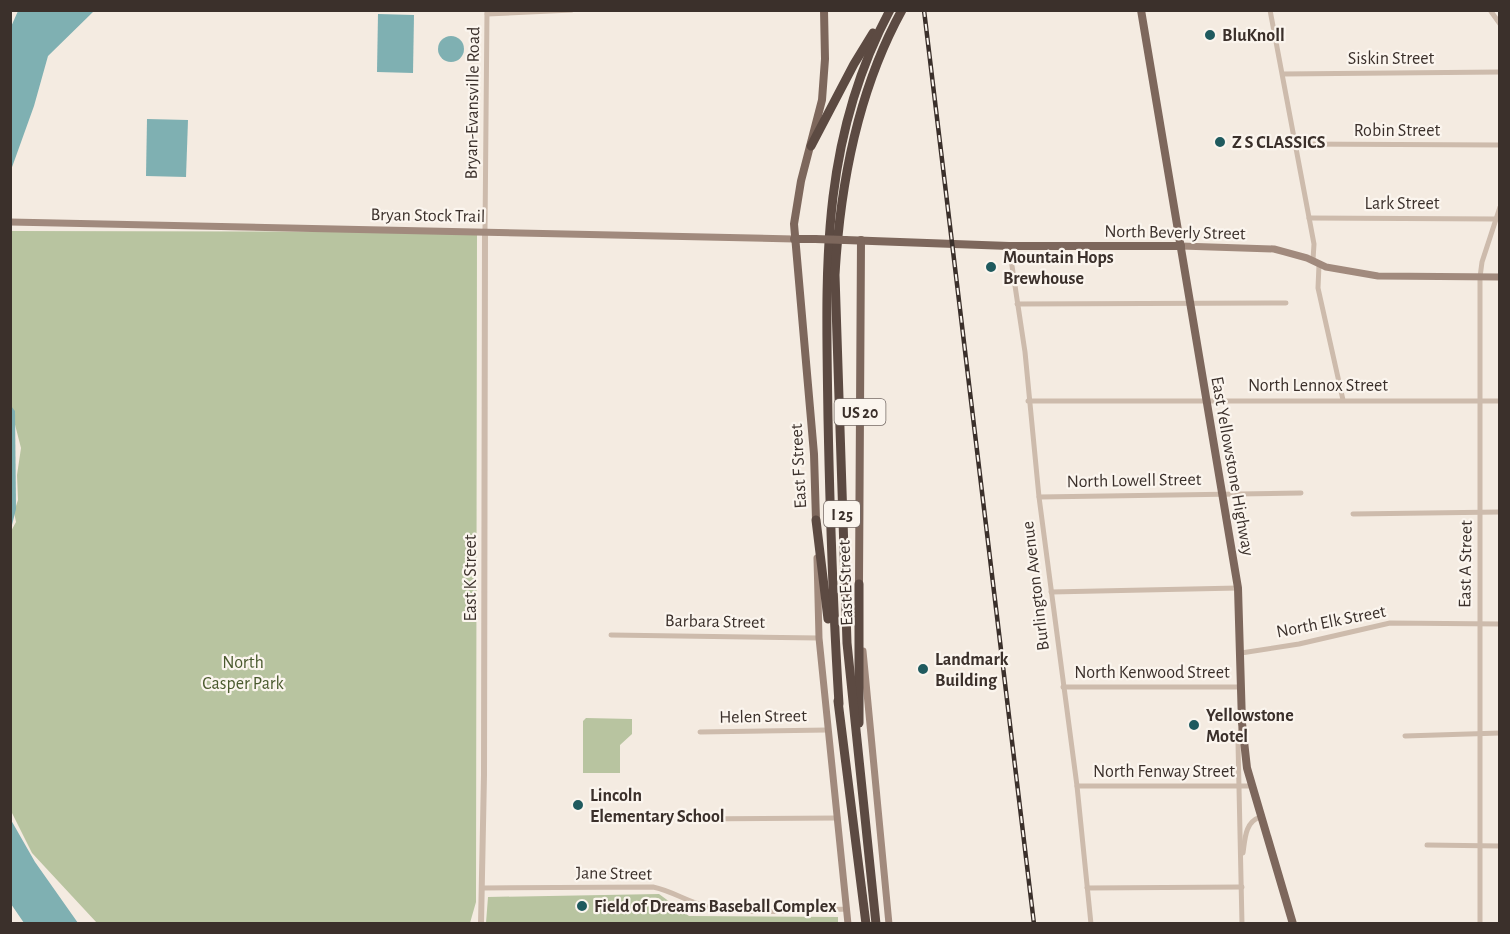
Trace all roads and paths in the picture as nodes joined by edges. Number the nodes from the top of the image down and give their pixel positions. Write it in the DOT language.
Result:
graph roads {
  1 [pos="572,10"];
  2 [pos="824,10"];
  3 [pos="889,10"];
  4 [pos="902,10"];
  5 [pos="1141,10"];
  6 [pos="1270,10"];
  7 [pos="1490,10"];
  8 [pos="488,12"];
  9 [pos="1499,22"];
  10 [pos="1500,72"];
  11 [pos="1283,74"];
  12 [pos="1294,144"];
  13 [pos="1500,145"];
  14 [pos="811,146"];
  15 [pos="1500,207"];
  16 [pos="1309,218"];
  17 [pos="1496,219"];
  18 [pos="14,222"];
  19 [pos="485,231"];
  20 [pos="794,239"];
  21 [pos="845,240"];
  22 [pos="861,240"];
  23 [pos="1009,246"];
  24 [pos="1181,246"];
  25 [pos="1316,262"];
  26 [pos="1480,277"];
  27 [pos="1500,277"];
  28 [pos="1189,303"];
  29 [pos="1287,303"];
  30 [pos="1017,304"];
  31 [pos="1206,399"];
  32 [pos="1028,400"];
  33 [pos="1342,400"];
  34 [pos="1481,400"];
  35 [pos="1500,401"];
  36 [pos="1222,493"];
  37 [pos="1301,493"];
  38 [pos="1039,497"];
  39 [pos="1481,512"];
  40 [pos="1500,512"];
  41 [pos="1353,514"];
  42 [pos="816,520"];
  43 [pos="859,584"];
  44 [pos="1238,588"];
  45 [pos="1051,592"];
  46 [pos="1479,624"];
  47 [pos="1500,624"];
  48 [pos="611,634"];
  49 [pos="819,638"];
  50 [pos="1241,653"];
  51 [pos="1063,687"];
  52 [pos="1240,687"];
  53 [pos="839,704"];
  54 [pos="1242,723"];
  55 [pos="827,730"];
  56 [pos="699,732"];
  57 [pos="1480,733"];
  58 [pos="1500,733"];
  59 [pos="1405,736"];
  60 [pos="858,753"];
  61 [pos="1077,786"];
  62 [pos="1251,786"];
  63 [pos="1239,787"];
  64 [pos="1260,817"];
  65 [pos="838,818"];
  66 [pos="686,819"];
  67 [pos="1427,845"];
  68 [pos="1479,846"];
  69 [pos="1500,846"];
  70 [pos="1242,861"];
  71 [pos="1242,887"];
  72 [pos="484,888"];
  73 [pos="1087,888"];
  74 [pos="848,909"];
  75 [pos="481,924"];
  76 [pos="848,924"];
  77 [pos="864,924"];
  78 [pos="876,924"];
  79 [pos="889,924"];
  80 [pos="1092,924"];
  81 [pos="1242,924"];
  82 [pos="1293,924"];
  83 [pos="1480,924"];
  1 -- 8 [label="street"];
  2 -- 14 [label="main road, East F Street"];
  3 -- 14 [label="highway"];
  3 -- 53 [label="highway, I 25"];
  4 -- 60 [label="highway, I 25"];
  5 -- 24 [label="main road, East Yellowstone Highway"];
  6 -- 11 [label="street"];
  7 -- 9 [label="street"];
  8 -- 19 [label="street, Bryan-Evansville Road"];
  10 -- 11 [label="street, Siskin Street"];
  11 -- 12 [label="street"];
  12 -- 13 [label="street, Robin Street"];
  12 -- 16 [label="street"];
  14 -- 20 [label="main road, East F Street"];
  15 -- 17 [label="street, East A Street"];
  16 -- 17 [label="street, Lark Street"];
  16 -- 25 [label="street"];
  17 -- 26 [label="street, East A Street"];
  18 -- 19 [label="main road, Bryan Stock Trail"];
  19 -- 20 [label="main road, Bryan Stock Trail"];
  19 -- 72 [label="street, East K Street"];
  20 -- 21 [label="main road, Bryan Stock Trail, bridge"];
  20 -- 42 [label="main road, East F Street / US 20"];
  21 -- 22 [label="main road, North Beverly Street"];
  22 -- 23 [label="main road, North Beverly Street"];
  22 -- 43 [label="main road, East E Street / US 20"];
  23 -- 24 [label="main road, North Beverly Street"];
  23 -- 30 [label="street, Burlington Avenue"];
  24 -- 25 [label="main road, North Beverly Street"];
  24 -- 28 [label="main road, East Yellowstone Highway"];
  25 -- 26 [label="main road, North Beverly Street"];
  25 -- 33 [label="street"];
  26 -- 27 [label="main road, North Beverly Street"];
  26 -- 34 [label="street, East A Street"];
  28 -- 29 [label="street"];
  28 -- 30 [label="street"];
  28 -- 31 [label="main road, East Yellowstone Highway"];
  30 -- 32 [label="street, Burlington Avenue"];
  31 -- 32 [label="street, North Lennox Street"];
  31 -- 33 [label="street, North Lennox Street"];
  31 -- 36 [label="main road, East Yellowstone Highway"];
  32 -- 38 [label="street, Burlington Avenue"];
  33 -- 34 [label="street, North Lennox Street"];
  34 -- 35 [label="street, North Lennox Street"];
  34 -- 39 [label="street, East A Street"];
  36 -- 37 [label="street, North Lowell Street"];
  36 -- 38 [label="street, North Lowell Street"];
  36 -- 44 [label="main road, East Yellowstone Highway"];
  38 -- 45 [label="street, Burlington Avenue"];
  39 -- 40 [label="street"];
  39 -- 41 [label="street"];
  39 -- 46 [label="street, East A Street"];
  42 -- 49 [label="main road, East F Street"];
  42 -- 53 [label="highway, US 20"];
  43 -- 60 [label="highway, US 20"];
  43 -- 79 [label="main road, East E Street"];
  44 -- 45 [label="street"];
  44 -- 50 [label="main road, East Yellowstone Highway"];
  45 -- 51 [label="street, Burlington Avenue"];
  46 -- 47 [label="street, North Elk Street"];
  46 -- 50 [label="street, North Elk Street"];
  46 -- 57 [label="street, East A Street"];
  48 -- 49 [label="street, Barbara Street"];
  49 -- 55 [label="main road, East F Street"];
  50 -- 52 [label="main road, East Yellowstone Highway"];
  51 -- 52 [label="street, North Kenwood Street"];
  51 -- 61 [label="street, Burlington Avenue"];
  52 -- 54 [label="main road, East Yellowstone Highway"];
  53 -- 77 [label="highway, I 25"];
  54 -- 62 [label="main road, East Yellowstone Highway"];
  54 -- 63 [label="street"];
  55 -- 56 [label="street, Helen Street"];
  55 -- 65 [label="main road, East F Street"];
  57 -- 58 [label="street"];
  57 -- 59 [label="street"];
  57 -- 68 [label="street, East A Street"];
  60 -- 78 [label="highway, I 25"];
  61 -- 63 [label="street, North Fenway Street"];
  61 -- 73 [label="street, Burlington Avenue"];
  62 -- 63 [label="street, North Fenway Street"];
  62 -- 64 [label="main road, East Yellowstone Highway"];
  63 -- 70 [label="street"];
  64 -- 70 [label="street"];
  64 -- 82 [label="main road, East Yellowstone Highway"];
  65 -- 66 [label="street"];
  65 -- 74 [label="main road, East F Street"];
  67 -- 68 [label="street"];
  68 -- 69 [label="street"];
  68 -- 83 [label="street, East A Street"];
  70 -- 71 [label="street"];
  71 -- 73 [label="street"];
  71 -- 81 [label="street"];
  72 -- 74 [label="street, Jane Street"];
  72 -- 75 [label="street, East K Street"];
  73 -- 80 [label="street, Burlington Avenue"];
  74 -- 76 [label="main road, East F Street"];
}
